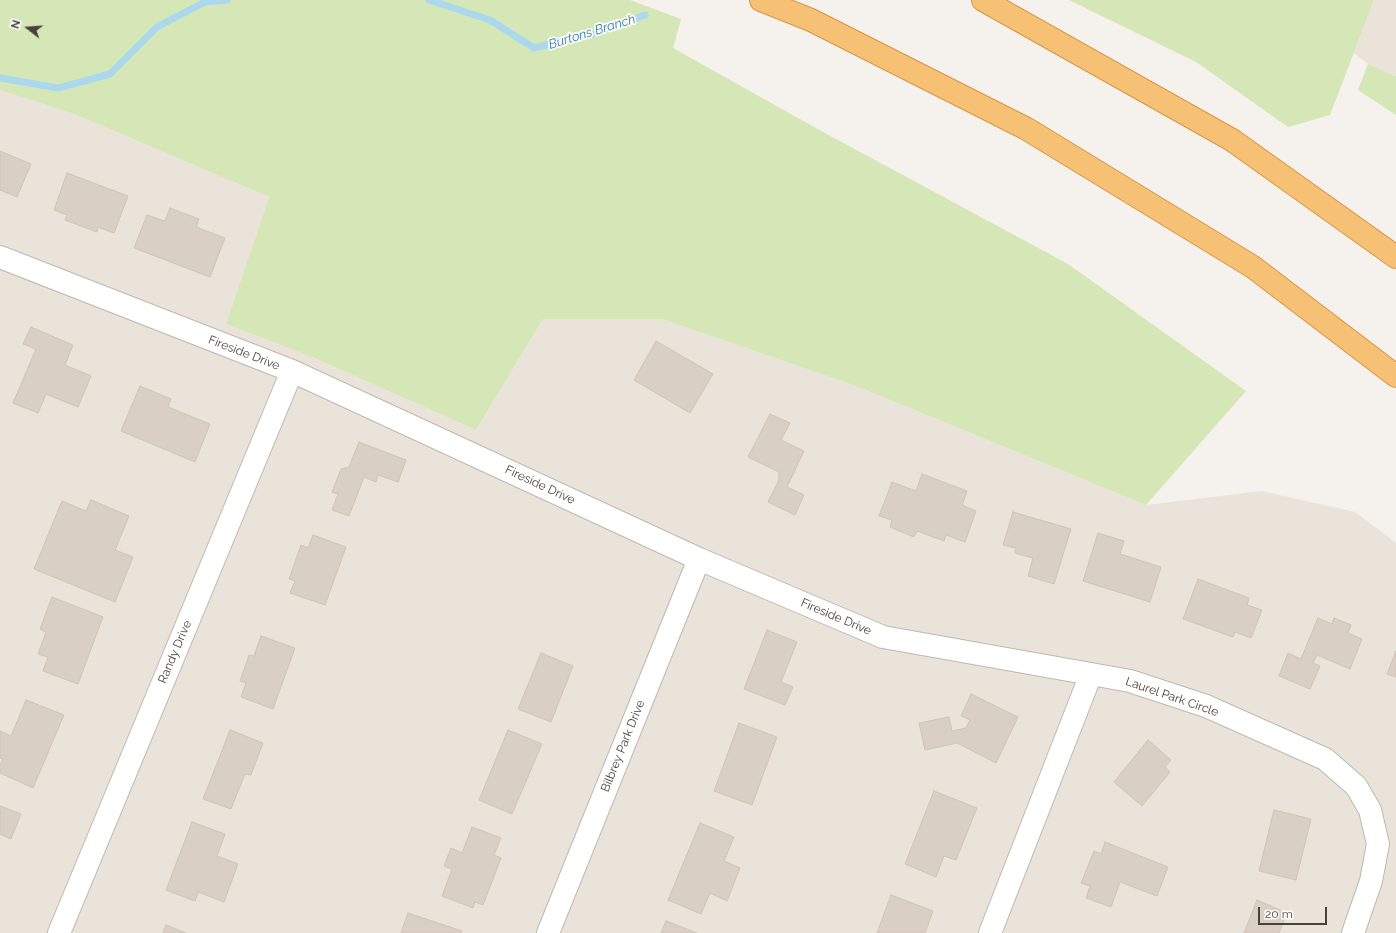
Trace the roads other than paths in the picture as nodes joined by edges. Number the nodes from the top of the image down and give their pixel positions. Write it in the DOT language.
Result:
graph roads {
  1 [pos="761,0"];
  2 [pos="984,0"];
  3 [pos="0,257"];
  4 [pos="1396,257"];
  5 [pos="292,371"];
  6 [pos="1396,376"];
  7 [pos="699,559"];
  8 [pos="1091,674"];
  9 [pos="59,933"];
  10 [pos="548,933"];
  11 [pos="990,933"];
  12 [pos="1353,933"];
  1 -- 6 [label="highway"];
  2 -- 4 [label="highway"];
  3 -- 5 [label="street, Fireside Drive"];
  5 -- 7 [label="street, Fireside Drive"];
  5 -- 9 [label="street, Randy Drive"];
  7 -- 8 [label="street, Fireside Drive"];
  7 -- 10 [label="street, Bilbrey Park Drive"];
  8 -- 11 [label="street"];
  8 -- 12 [label="street, Laurel Park Circle"];
}
